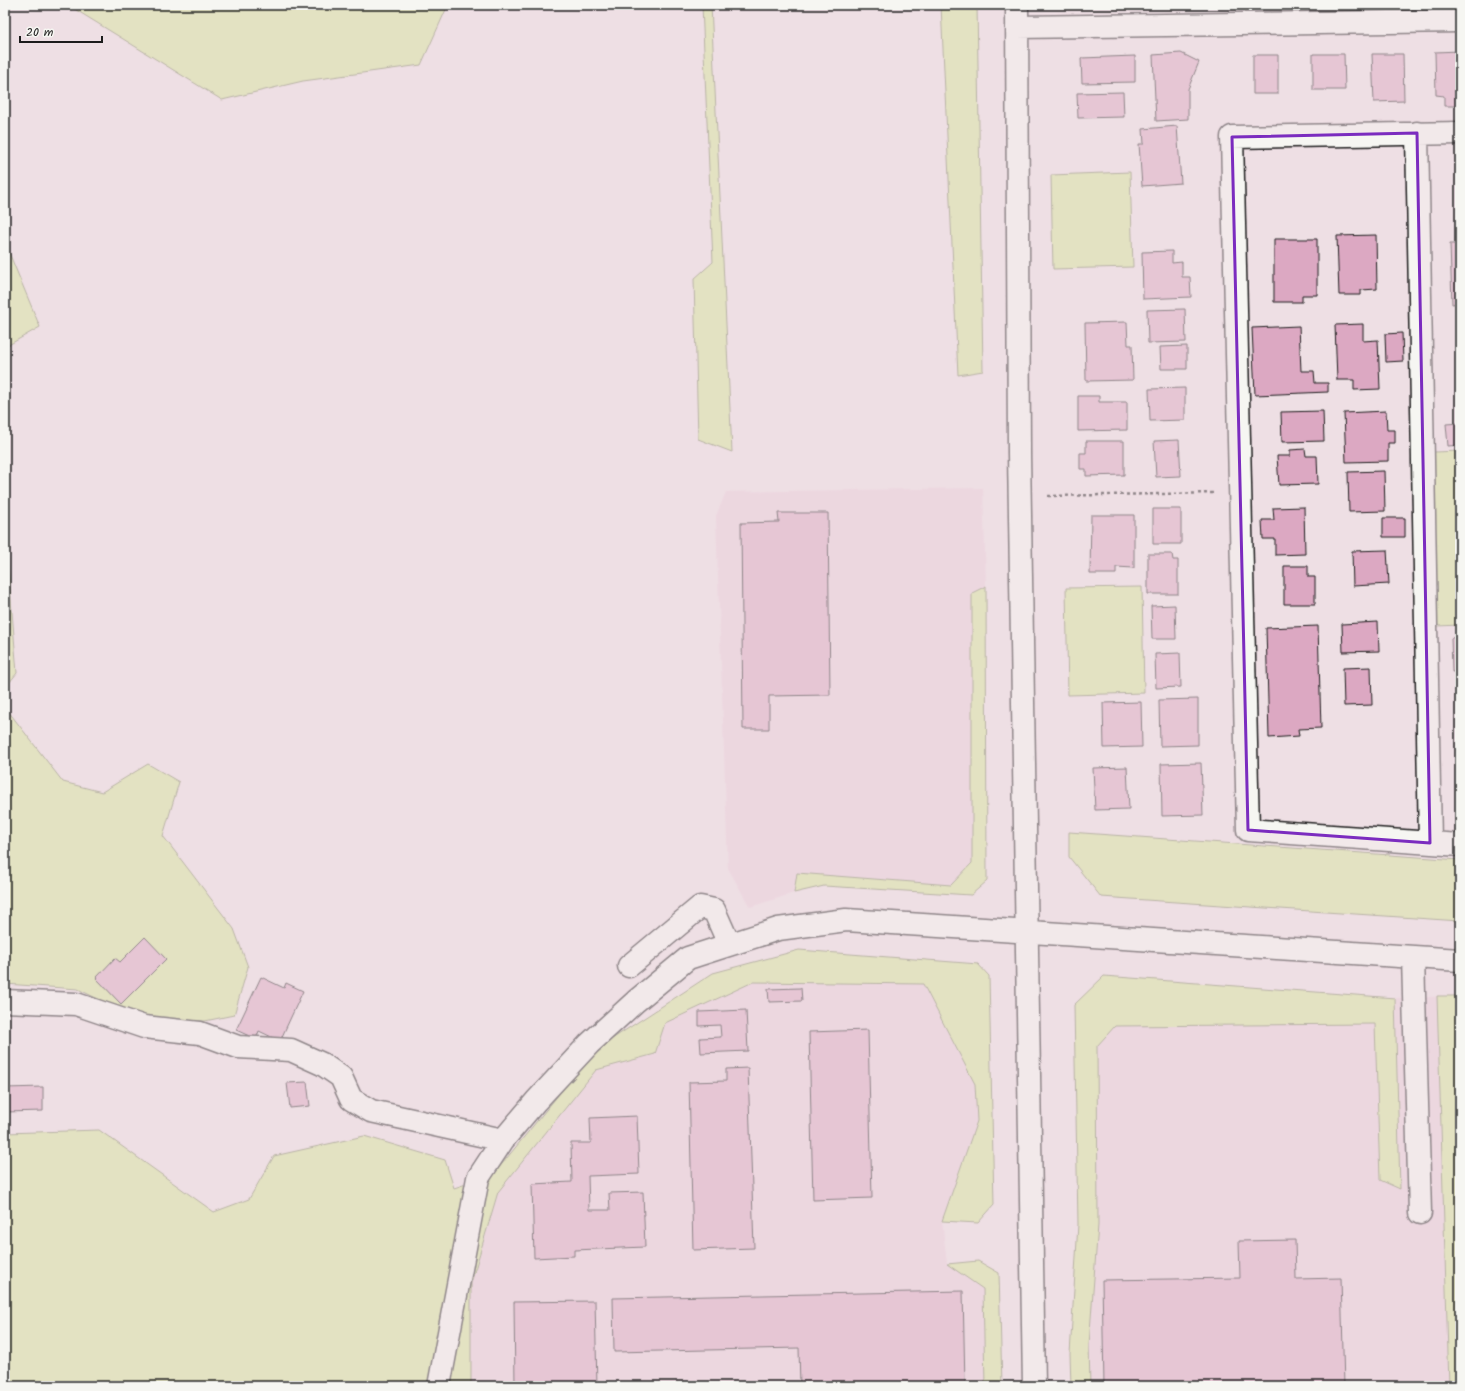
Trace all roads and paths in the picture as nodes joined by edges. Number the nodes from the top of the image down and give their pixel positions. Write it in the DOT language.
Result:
graph roads {
  1 [pos="1017,5"];
  2 [pos="1460,21"];
  3 [pos="1017,27"];
  4 [pos="1417,133"];
  5 [pos="1460,133"];
  6 [pos="1240,493"];
  7 [pos="1048,496"];
  8 [pos="1430,843"];
  9 [pos="1460,845"];
  10 [pos="1026,931"];
  11 [pos="730,944"];
  12 [pos="1413,957"];
  13 [pos="1460,960"];
  14 [pos="629,966"];
  15 [pos="5,1001"];
  16 [pos="503,1140"];
  17 [pos="1420,1214"];
  18 [pos="439,1386"];
  19 [pos="1034,1386"];
  1 -- 3 [label="street"];
  2 -- 3 [label="street"];
  3 -- 10 [label="street"];
  4 -- 5 [label="street"];
  4 -- 6 [label="street"];
  4 -- 8 [label="street"];
  6 -- 7 [label="path"];
  6 -- 8 [label="street"];
  8 -- 9 [label="street"];
  10 -- 11 [label="street"];
  10 -- 12 [label="street"];
  10 -- 19 [label="street"];
  11 -- 14 [label="street"];
  11 -- 16 [label="street"];
  12 -- 13 [label="street"];
  12 -- 17 [label="street"];
  15 -- 16 [label="street"];
  16 -- 18 [label="street"];
}
